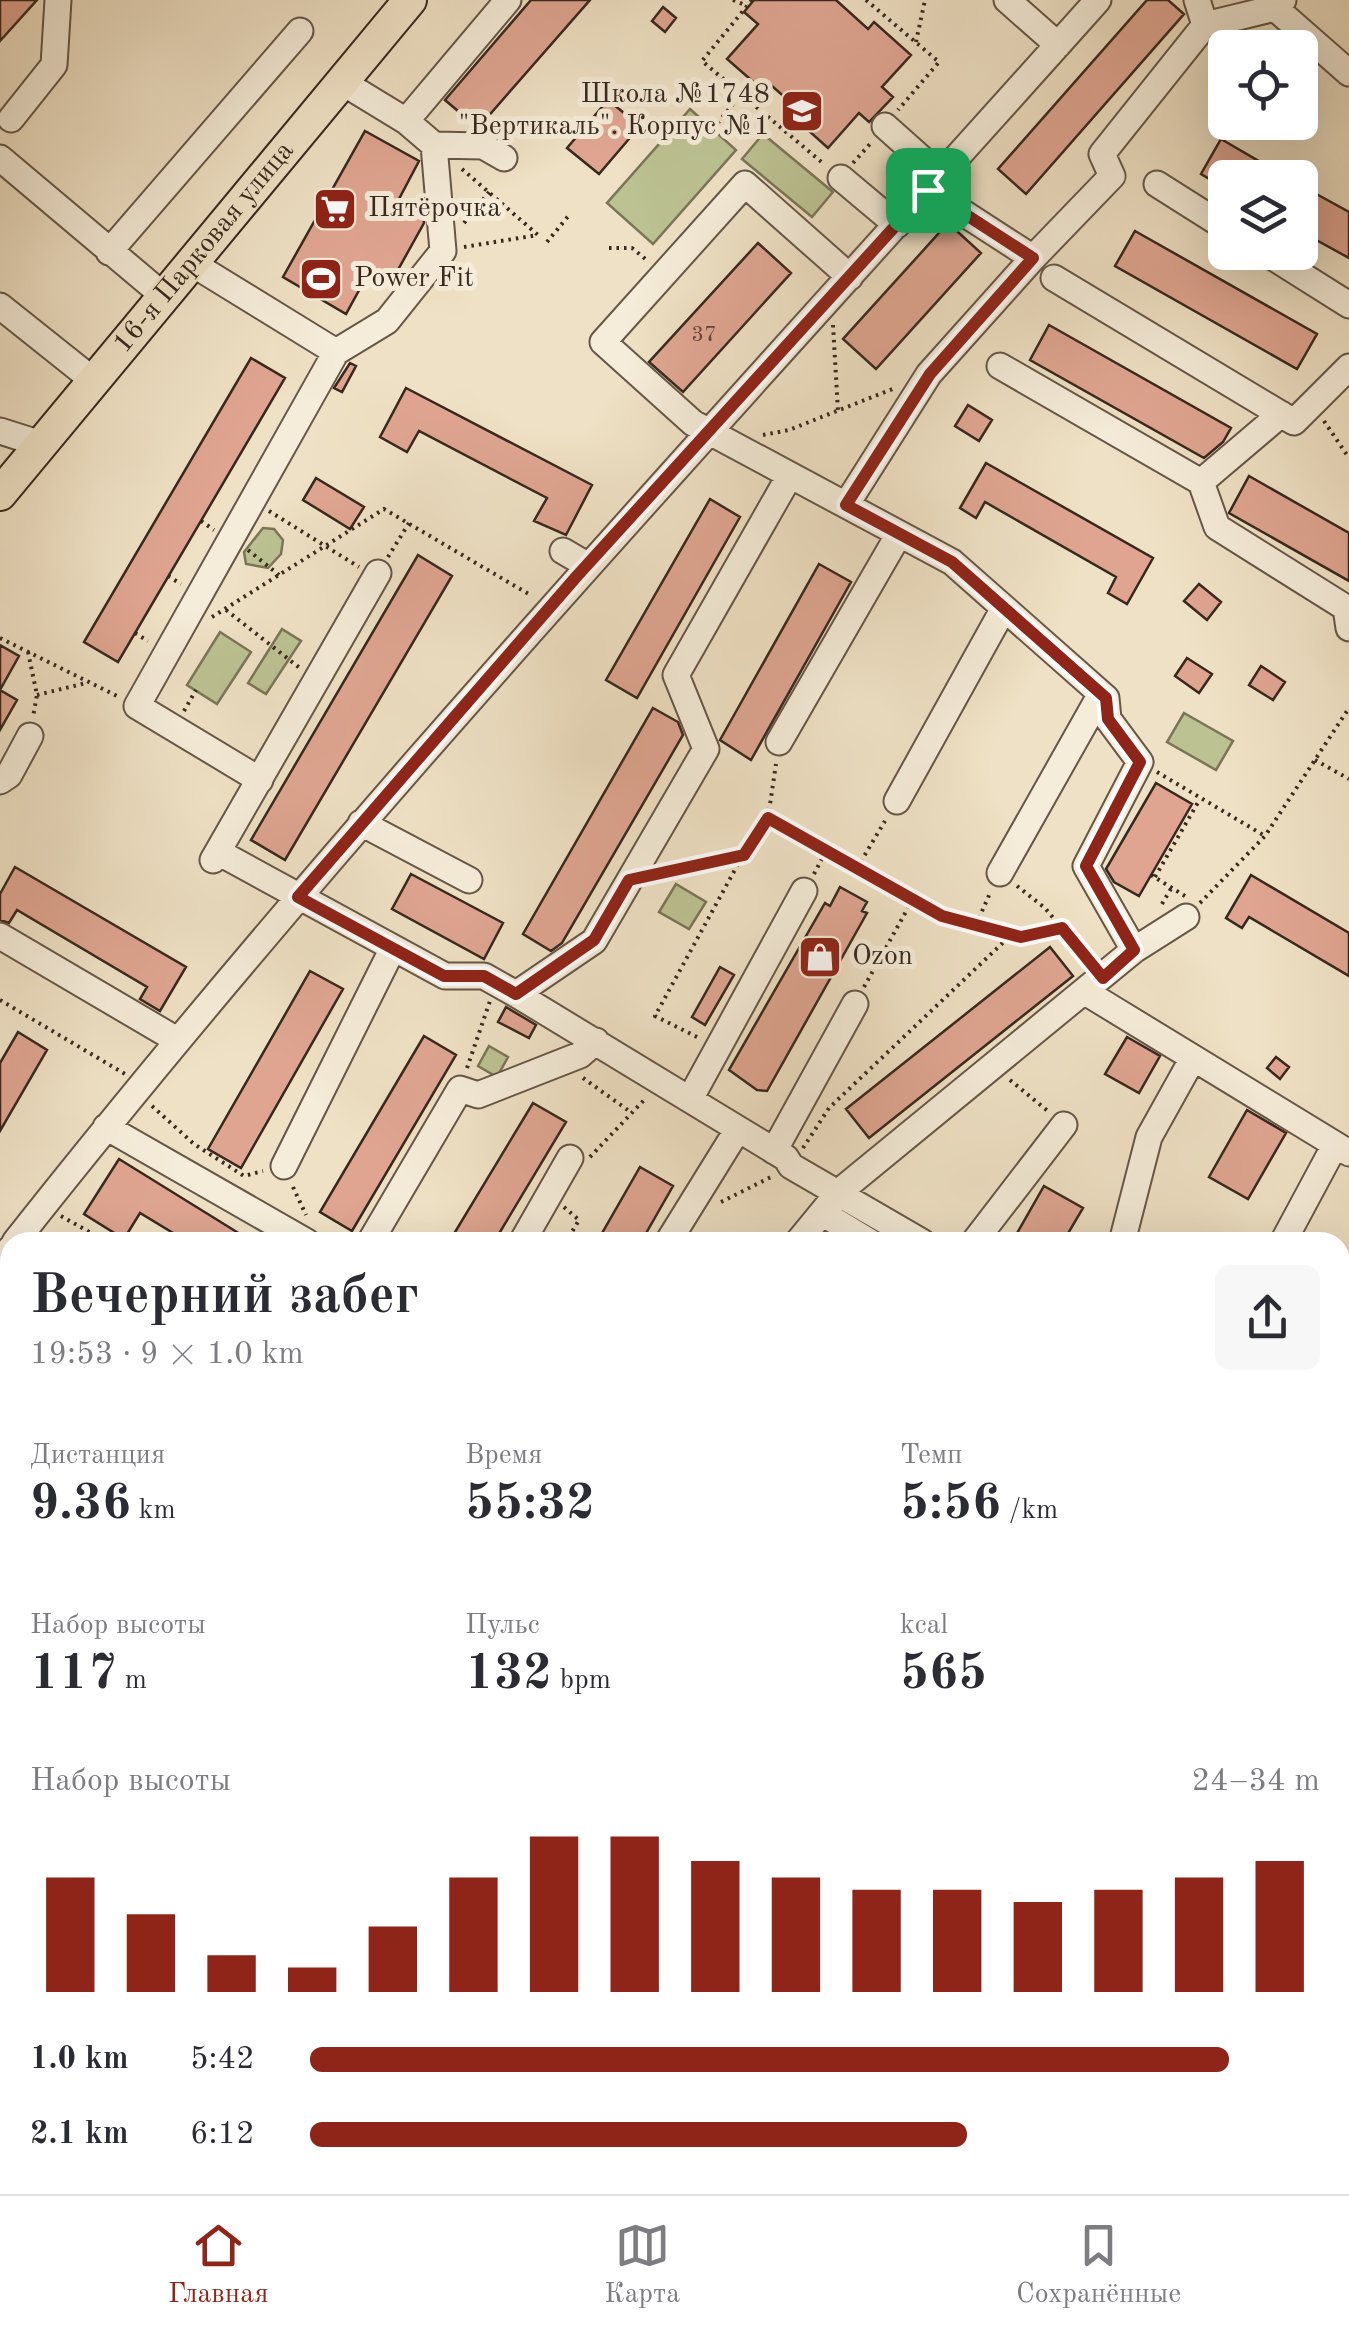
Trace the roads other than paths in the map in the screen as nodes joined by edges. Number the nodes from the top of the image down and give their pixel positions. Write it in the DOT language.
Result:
graph roads {
  1 [pos="58,0"];
  2 [pos="410,0"];
  3 [pos="508,0"];
  4 [pos="1007,0"];
  5 [pos="1098,0"];
  6 [pos="1197,0"];
  7 [pos="1279,4"];
  8 [pos="1205,26"];
  9 [pos="300,31"];
  10 [pos="1058,46"];
  11 [pos="1349,73"];
  12 [pos="342,82"];
  13 [pos="10,119"];
  14 [pos="406,121"];
  15 [pos="884,126"];
  16 [pos="434,145"];
  17 [pos="0,158"];
  18 [pos="504,158"];
  19 [pos="840,178"];
  20 [pos="934,183"];
  21 [pos="1157,184"];
  22 [pos="1208,216"];
  23 [pos="897,225"];
  24 [pos="109,252"];
  25 [pos="1033,258"];
  26 [pos="193,264"];
  27 [pos="1294,270"];
  28 [pos="850,277"];
  29 [pos="1054,278"];
  30 [pos="165,297"];
  31 [pos="1349,305"];
  32 [pos="0,306"];
  33 [pos="336,352"];
  34 [pos="1000,366"];
  35 [pos="1349,367"];
  36 [pos="94,381"];
  37 [pos="1281,414"];
  38 [pos="0,431"];
  39 [pos="720,437"];
  40 [pos="41,444"];
  41 [pos="790,475"];
  42 [pos="1202,482"];
  43 [pos="0,494"];
  44 [pos="846,505"];
  45 [pos="899,534"];
  46 [pos="562,552"];
  47 [pos="588,565"];
  48 [pos="378,572"];
  49 [pos="1004,608"];
  50 [pos="1349,628"];
  51 [pos="1101,694"];
  52 [pos="30,736"];
  53 [pos="779,742"];
  54 [pos="260,780"];
  55 [pos="0,781"];
  56 [pos="897,801"];
  57 [pos="361,822"];
  58 [pos="1000,873"];
  59 [pos="469,880"];
  60 [pos="804,891"];
  61 [pos="298,897"];
  62 [pos="1186,917"];
  63 [pos="0,936"];
  64 [pos="393,948"];
  65 [pos="1134,950"];
  66 [pos="1095,985"];
  67 [pos="506,988"];
  68 [pos="855,1004"];
  69 [pos="176,1040"];
  70 [pos="596,1041"];
  71 [pos="1193,1058"];
  72 [pos="690,1100"];
  73 [pos="1064,1125"];
  74 [pos="106,1127"];
  75 [pos="738,1129"];
  76 [pos="1342,1149"];
  77 [pos="570,1158"];
  78 [pos="782,1159"];
  79 [pos="284,1166"];
  80 [pos="839,1192"];
  81 [pos="822,1213"];
  82 [pos="23,1232"];
  83 [pos="288,1232"];
  84 [pos="376,1232"];
  85 [pos="528,1232"];
  86 [pos="674,1232"];
  87 [pos="806,1232"];
  88 [pos="853,1232"];
  89 [pos="905,1232"];
  90 [pos="982,1232"];
  91 [pos="1125,1232"];
  92 [pos="1288,1232"];
  1 -- 13 [label="lane"];
  2 -- 12 [label="main road, 16-я Парковая улица"];
  3 -- 14 [label="lane"];
  4 -- 10 [label="lane"];
  5 -- 10 [label="lane"];
  6 -- 8 [label="lane"];
  7 -- 8 [label="lane"];
  7 -- 11 [label="lane"];
  8 -- 25 [label="lane"];
  9 -- 24 [label="lane"];
  10 -- 20 [label="lane"];
  12 -- 14 [label="lane"];
  12 -- 26 [label="main road, 16-я Парковая улица"];
  14 -- 16 [label="lane"];
  15 -- 20 [label="lane"];
  16 -- 18 [label="lane"];
  16 -- 33 [label="lane"];
  17 -- 24 [label="lane"];
  19 -- 23 [label="lane"];
  20 -- 23 [label="lane"];
  20 -- 25 [label="lane"];
  21 -- 22 [label="lane"];
  23 -- 28 [label="lane"];
  24 -- 30 [label="lane"];
  25 -- 44 [label="lane"];
  26 -- 30 [label="main road, 16-я Парковая улица"];
  26 -- 33 [label="lane"];
  27 -- 31 [label="lane"];
  28 -- 39 [label="lane"];
  28 -- 39 [label="lane"];
  29 -- 37 [label="lane"];
  30 -- 36 [label="main road, 16-я Парковая улица"];
  32 -- 36 [label="lane"];
  33 -- 54 [label="lane"];
  34 -- 42 [label="lane"];
  35 -- 37 [label="lane"];
  36 -- 40 [label="main road, 16-я Парковая улица"];
  37 -- 42 [label="lane"];
  38 -- 40 [label="lane"];
  39 -- 41 [label="lane"];
  39 -- 47 [label="lane"];
  40 -- 43 [label="main road, 16-я Парковая улица"];
  41 -- 44 [label="lane"];
  41 -- 67 [label="lane"];
  42 -- 50 [label="lane"];
  44 -- 45 [label="lane"];
  45 -- 49 [label="lane"];
  45 -- 53 [label="lane"];
  46 -- 47 [label="lane"];
  47 -- 57 [label="lane"];
  48 -- 54 [label="lane"];
  49 -- 51 [label="lane"];
  49 -- 56 [label="lane"];
  51 -- 58 [label="lane"];
  51 -- 65 [label="lane"];
  52 -- 55 [label="lane"];
  54 -- 61 [label="lane"];
  57 -- 59 [label="lane"];
  57 -- 61 [label="lane"];
  60 -- 72 [label="lane"];
  61 -- 64 [label="lane"];
  61 -- 69 [label="lane"];
  62 -- 65 [label="lane"];
  63 -- 69 [label="lane"];
  64 -- 67 [label="lane"];
  64 -- 79 [label="lane"];
  65 -- 66 [label="lane"];
  66 -- 71 [label="lane"];
  66 -- 80 [label="lane"];
  67 -- 70 [label="lane"];
  68 -- 78 [label="lane"];
  69 -- 74 [label="lane"];
  70 -- 72 [label="lane"];
  70 -- 84 [label="lane"];
  71 -- 76 [label="lane"];
  71 -- 91 [label="lane"];
  72 -- 75 [label="lane"];
  73 -- 90 [label="lane"];
  74 -- 82 [label="lane"];
  74 -- 83 [label="lane"];
  75 -- 78 [label="lane"];
  75 -- 86 [label="lane"];
  76 -- 92 [label="lane"];
  77 -- 85 [label="lane"];
  78 -- 80 [label="lane"];
  80 -- 81 [label="lane"];
  80 -- 89 [label="lane"];
  81 -- 87 [label="lane"];
  81 -- 88 [label="lane"];
}
